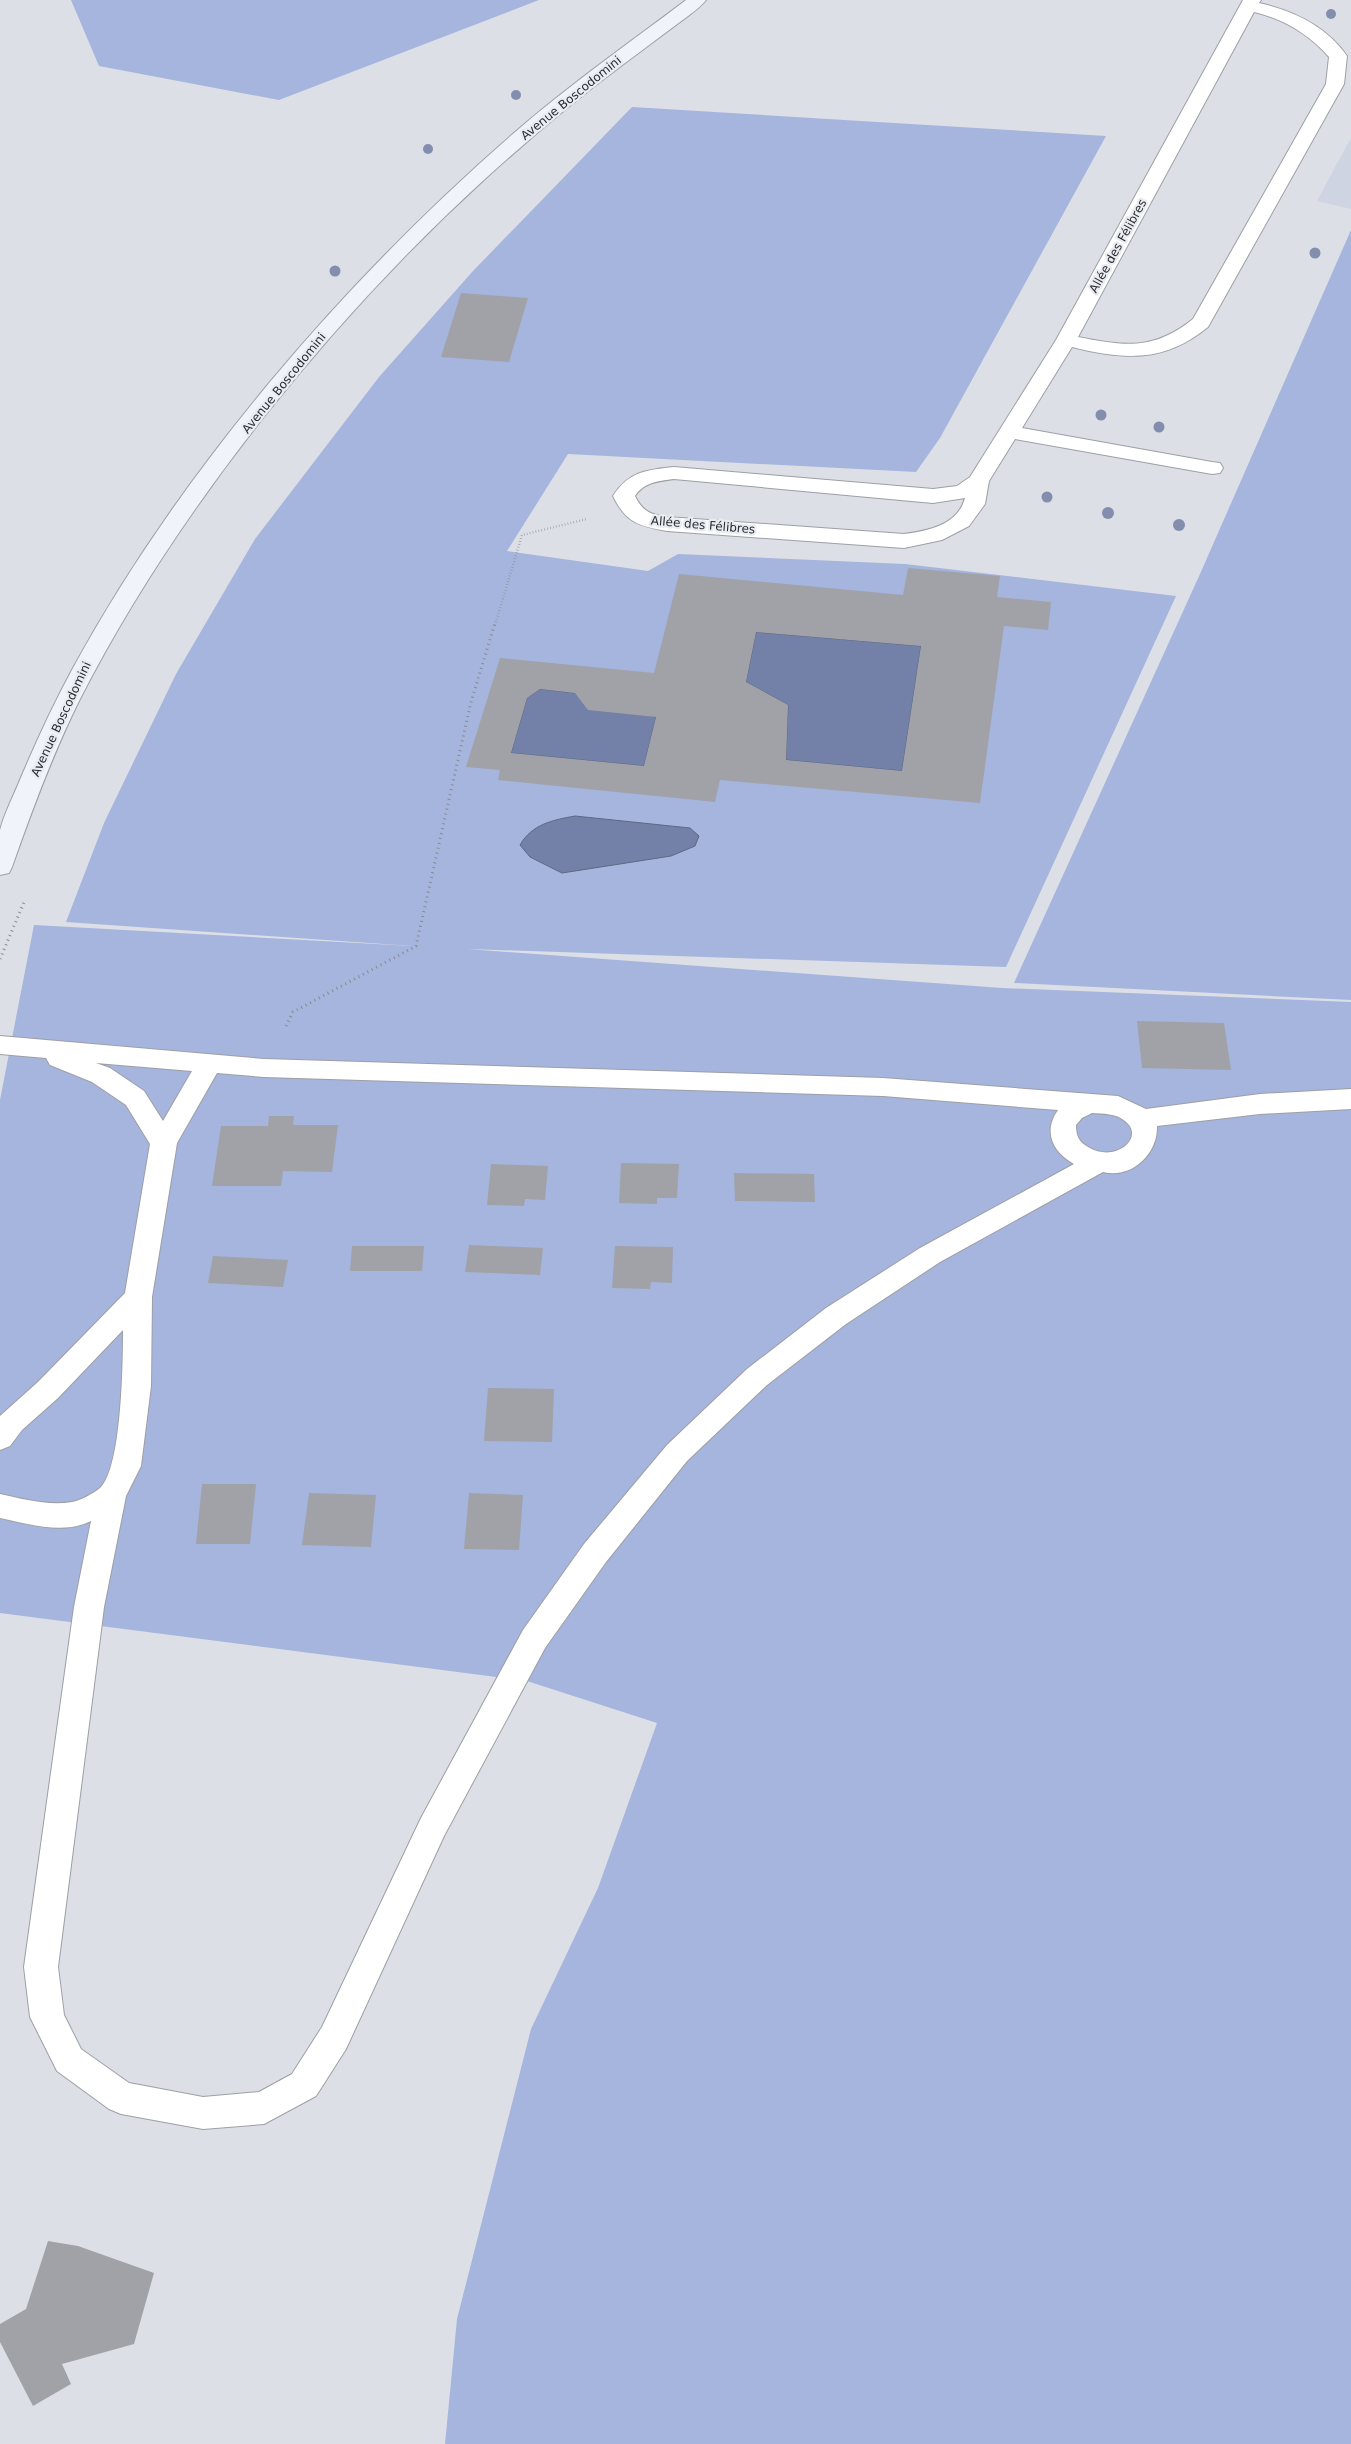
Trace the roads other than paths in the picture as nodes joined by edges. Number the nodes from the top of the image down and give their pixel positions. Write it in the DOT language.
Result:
graph roads {
  1 [pos="697,0"];
  2 [pos="1251,3"];
  3 [pos="1066,340"];
  4 [pos="1010,432"];
  5 [pos="1212,468"];
  6 [pos="978,481"];
  7 [pos="0,867"];
  8 [pos="0,1045"];
  9 [pos="35,1048"];
  10 [pos="210,1063"];
  11 [pos="1351,1099"];
  12 [pos="1090,1103"];
  13 [pos="1140,1119"];
  14 [pos="164,1142"];
  15 [pos="1100,1162"];
  16 [pos="138,1297"];
  17 [pos="0,1438"];
  18 [pos="111,1496"];
  19 [pos="0,1506"];
  1 -- 7 [label="main road, Avenue Boscodomini"];
  2 -- 3 [label="lane, Allée des Félibres"];
  2 -- 3 [label="lane, Allée des Félibres"];
  3 -- 4 [label="lane, Allée des Félibres"];
  4 -- 5 [label="lane"];
  4 -- 6 [label="lane, Allée des Félibres"];
  6 -- 6 [label="lane, Allée des Félibres"];
  8 -- 9 [label="lane"];
  9 -- 10 [label="lane"];
  9 -- 14 [label="lane"];
  10 -- 12 [label="lane"];
  10 -- 14 [label="lane"];
  11 -- 13 [label="lane"];
  12 -- 13 [label="lane"];
  12 -- 15 [label="lane"];
  13 -- 15 [label="lane"];
  14 -- 16 [label="lane"];
  15 -- 18 [label="lane"];
  16 -- 17 [label="lane"];
  16 -- 18 [label="lane"];
  18 -- 19 [label="lane"];
}
